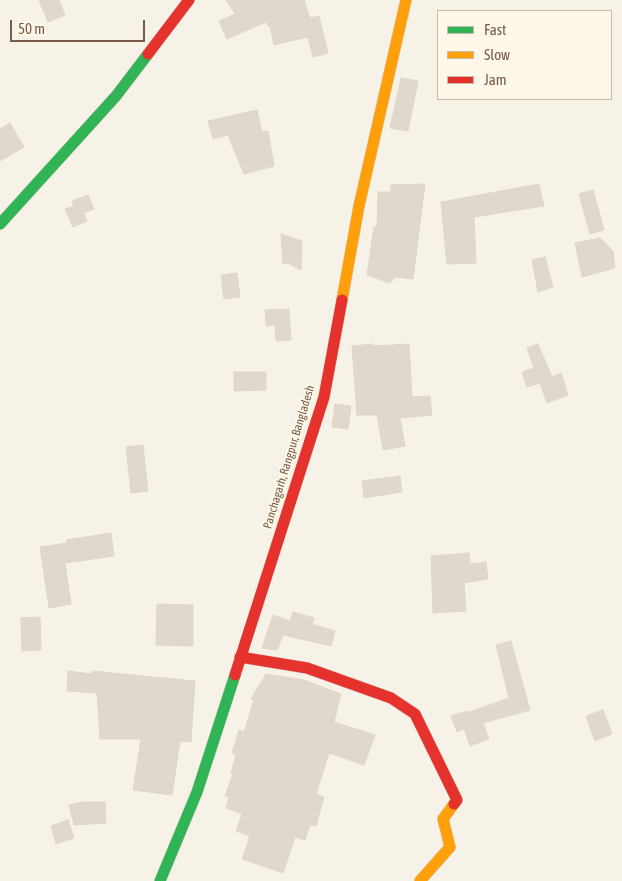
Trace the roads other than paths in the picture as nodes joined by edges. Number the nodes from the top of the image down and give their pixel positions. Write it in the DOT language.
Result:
graph roads {
  1 [pos="189,0"];
  2 [pos="406,0"];
  3 [pos="0,224"];
  4 [pos="240,657"];
  5 [pos="160,881"];
  6 [pos="420,881"];
  1 -- 3 [label="street"];
  2 -- 4 [label="street, Panchagarh, Rangpur, Bangladesh"];
  4 -- 5 [label="street, Panchagarh, Rangpur, Bangladesh"];
  4 -- 6 [label="street"];
}
